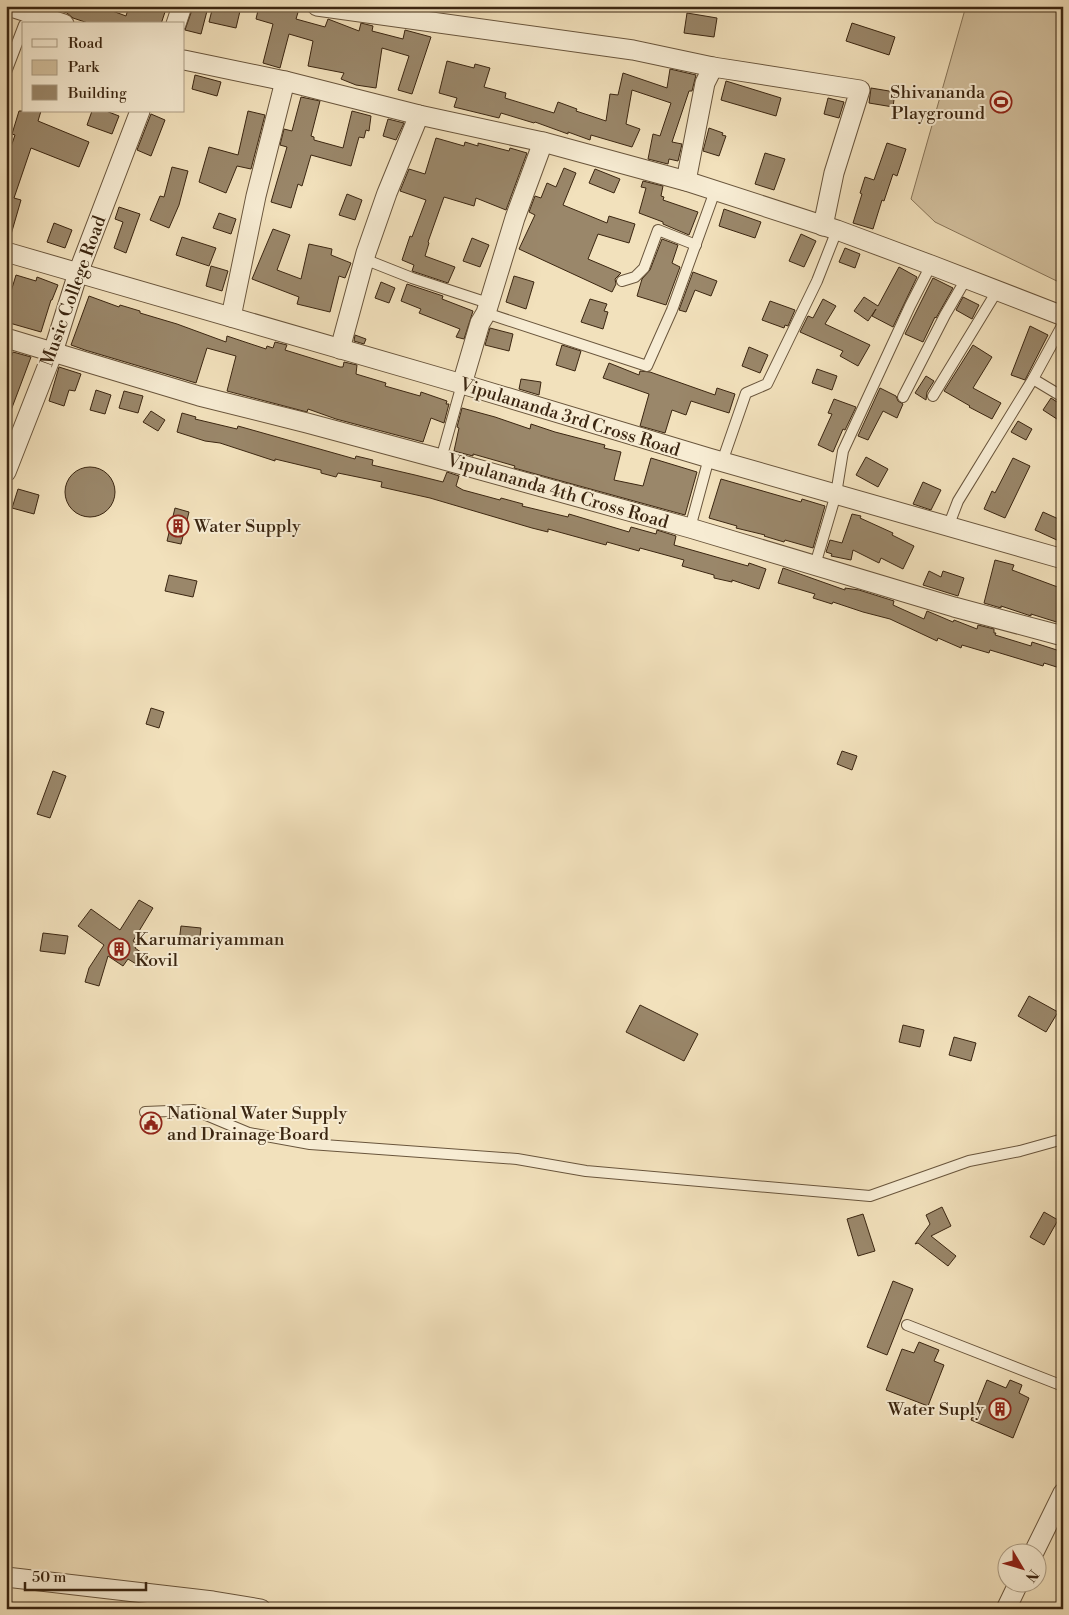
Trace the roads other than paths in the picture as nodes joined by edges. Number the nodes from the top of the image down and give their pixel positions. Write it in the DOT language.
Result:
graph roads {
  1 [pos="8,6"];
  2 [pos="182,6"];
  3 [pos="317,6"];
  4 [pos="26,20"];
  5 [pos="45,22"];
  6 [pos="177,22"];
  7 [pos="22,30"];
  8 [pos="185,60"];
  9 [pos="713,66"];
  10 [pos="6,72"];
  11 [pos="285,81"];
  12 [pos="140,112"];
  13 [pos="419,115"];
  14 [pos="543,142"];
  15 [pos="686,181"];
  16 [pos="715,191"];
  17 [pos="830,228"];
  18 [pos="696,245"];
  19 [pos="6,252"];
  20 [pos="364,259"];
  21 [pos="931,265"];
  22 [pos="78,273"];
  23 [pos="966,279"];
  24 [pos="622,281"];
  25 [pos="997,291"];
  26 [pos="487,308"];
  27 [pos="1063,316"];
  28 [pos="231,317"];
  29 [pos="1063,324"];
  30 [pos="6,338"];
  31 [pos="340,349"];
  32 [pos="53,352"];
  33 [pos="1033,379"];
  34 [pos="462,384"];
  35 [pos="933,396"];
  36 [pos="903,397"];
  37 [pos="1063,397"];
  38 [pos="441,459"];
  39 [pos="716,460"];
  40 [pos="6,472"];
  41 [pos="836,494"];
  42 [pos="948,527"];
  43 [pos="690,528"];
  44 [pos="1063,559"];
  45 [pos="815,565"];
  46 [pos="1063,636"];
  47 [pos="145,1112"];
  48 [pos="1063,1138"];
  49 [pos="907,1325"];
  50 [pos="1063,1386"];
  51 [pos="1063,1493"];
  52 [pos="1039,1542"];
  53 [pos="6,1577"];
  54 [pos="1014,1592"];
  55 [pos="261,1609"];
  56 [pos="1006,1609"];
  1 -- 4 [label="street"];
  2 -- 6 [label="street"];
  3 -- 9 [label="street"];
  4 -- 5 [label="street"];
  7 -- 10 [label="lane"];
  8 -- 11 [label="street"];
  9 -- 15 [label="street"];
  9 -- 17 [label="street"];
  11 -- 13 [label="street"];
  11 -- 28 [label="street"];
  12 -- 22 [label="street, Music College Road"];
  13 -- 14 [label="street"];
  13 -- 20 [label="street"];
  14 -- 15 [label="street"];
  14 -- 26 [label="street"];
  15 -- 16 [label="street"];
  16 -- 17 [label="street"];
  16 -- 18 [label="lane"];
  17 -- 21 [label="street"];
  17 -- 39 [label="lane"];
  18 -- 24 [label="lane"];
  18 -- 26 [label="lane"];
  19 -- 22 [label="street, Vipulananda 3rd Cross Road"];
  20 -- 26 [label="lane"];
  20 -- 31 [label="street"];
  21 -- 23 [label="street"];
  21 -- 41 [label="lane"];
  22 -- 28 [label="street, Vipulananda 3rd Cross Road"];
  22 -- 32 [label="street, Music College Road"];
  23 -- 25 [label="street"];
  23 -- 36 [label="lane"];
  25 -- 27 [label="street"];
  25 -- 35 [label="lane"];
  26 -- 34 [label="street"];
  28 -- 31 [label="street, Vipulananda 3rd Cross Road"];
  29 -- 33 [label="lane"];
  30 -- 32 [label="street, Vipulananda 4th Cross Road"];
  31 -- 34 [label="street, Vipulananda 3rd Cross Road"];
  32 -- 38 [label="street, Vipulananda 4th Cross Road"];
  32 -- 40 [label="street, Music College Road"];
  33 -- 37 [label="lane"];
  33 -- 42 [label="lane"];
  34 -- 38 [label="lane"];
  34 -- 39 [label="street, Vipulananda 3rd Cross Road"];
  38 -- 43 [label="street, Vipulananda 4th Cross Road"];
  39 -- 41 [label="street, Vipulananda 3rd Cross Road"];
  39 -- 43 [label="lane"];
  41 -- 42 [label="street, Vipulananda 3rd Cross Road"];
  41 -- 45 [label="lane"];
  42 -- 44 [label="street, Vipulananda 3rd Cross Road"];
  43 -- 45 [label="street, Vipulananda 4th Cross Road"];
  45 -- 46 [label="street, Vipulananda 4th Cross Road"];
  47 -- 48 [label="lane"];
  49 -- 50 [label="lane"];
  51 -- 52 [label="street"];
  53 -- 55 [label="street"];
  54 -- 56 [label="street"];
}
